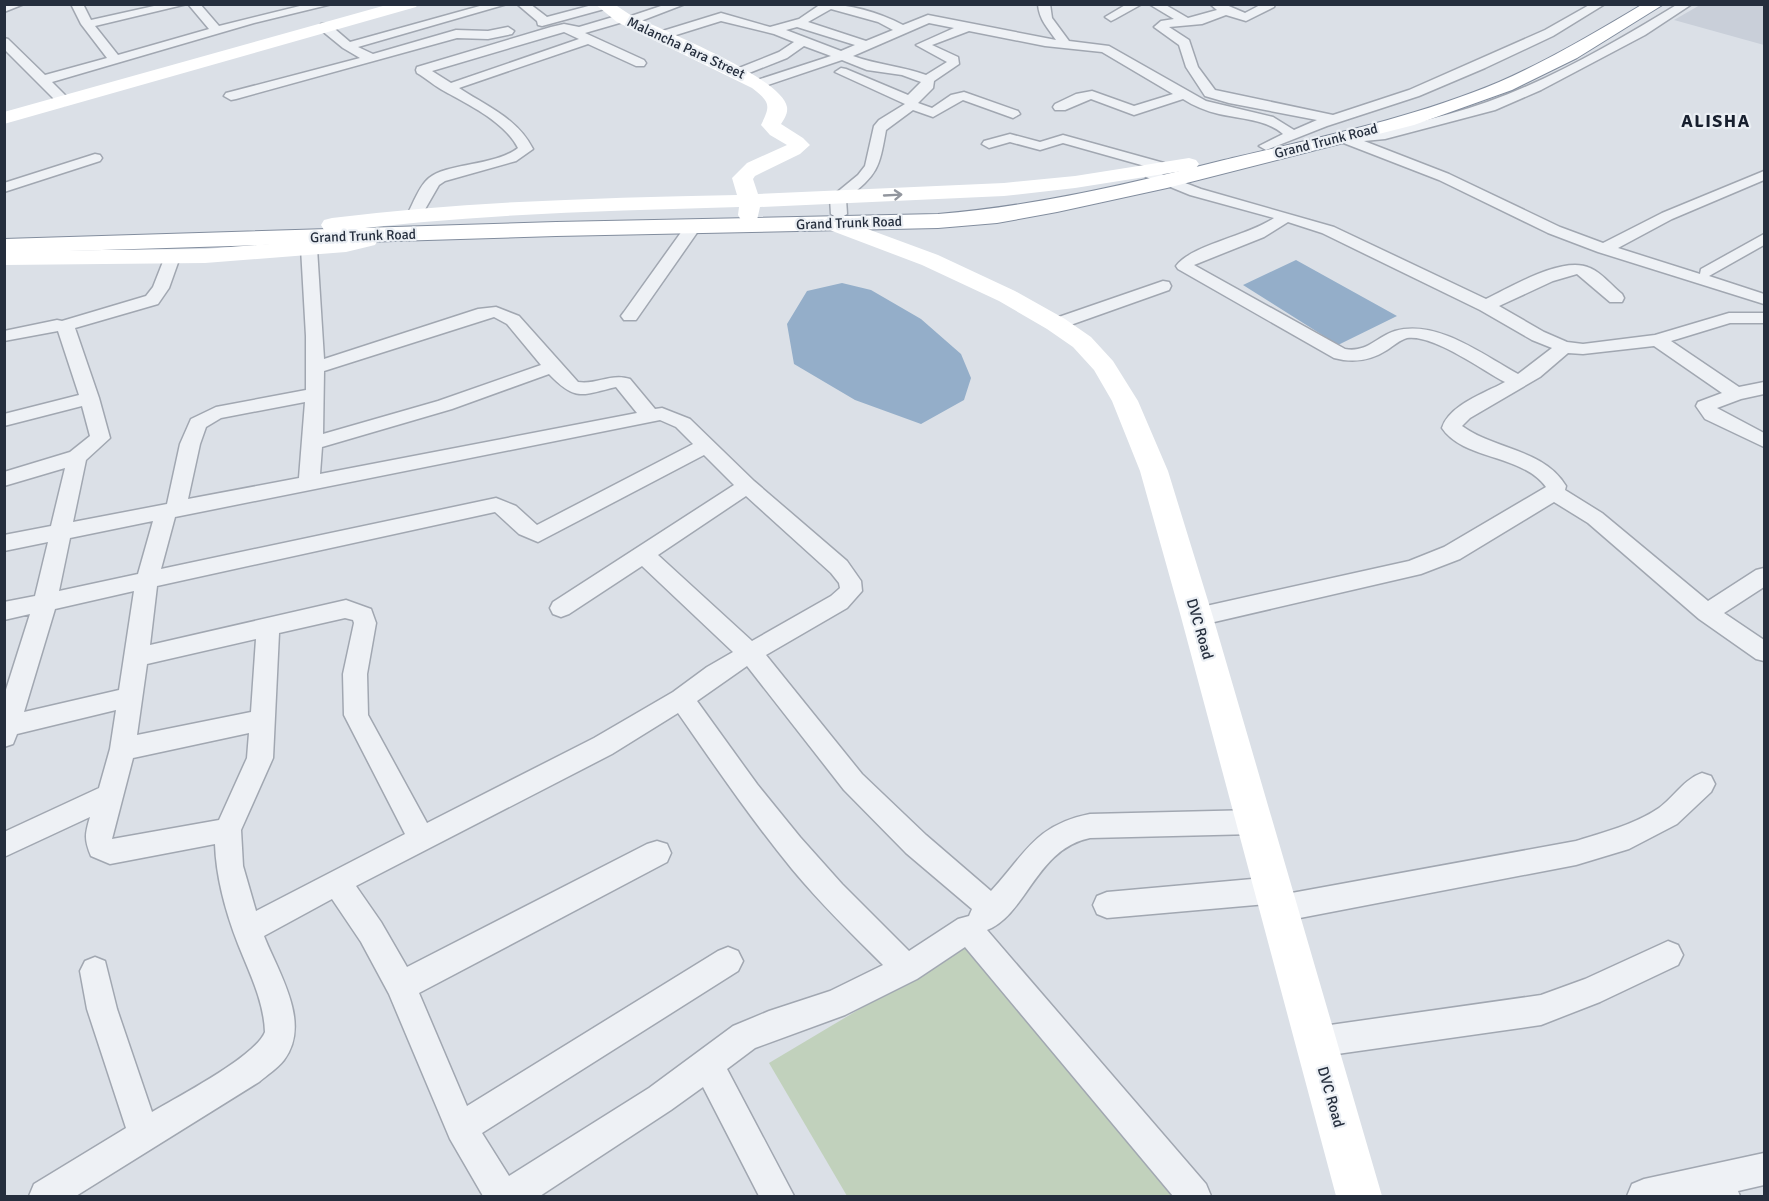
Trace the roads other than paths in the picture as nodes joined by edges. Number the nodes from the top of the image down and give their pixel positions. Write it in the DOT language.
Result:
graph roads {
  1 [pos="19,4"];
  2 [pos="77,4"];
  3 [pos="182,4"];
  4 [pos="193,4"];
  5 [pos="327,4"];
  6 [pos="410,4"];
  7 [pos="502,4"];
  8 [pos="522,4"];
  9 [pos="680,4"];
  10 [pos="1044,4"];
  11 [pos="1137,4"];
  12 [pos="1154,4"];
  13 [pos="1600,4"];
  14 [pos="1634,4"];
  15 [pos="1656,4"];
  16 [pos="1686,4"];
  17 [pos="830,5"];
  18 [pos="1270,5"];
  19 [pos="943,8"];
  20 [pos="1220,8"];
  21 [pos="4,9"];
  22 [pos="699,9"];
  23 [pos="156,10"];
  24 [pos="615,11"];
  25 [pos="721,17"];
  26 [pos="1111,17"];
  27 [pos="928,20"];
  28 [pos="546,21"];
  29 [pos="800,22"];
  30 [pos="1187,22"];
  31 [pos="87,24"];
  32 [pos="325,27"];
  33 [pos="968,27"];
  34 [pos="901,29"];
  35 [pos="217,30"];
  36 [pos="572,30"];
  37 [pos="775,30"];
  38 [pos="172,33"];
  39 [pos="660,36"];
  40 [pos="589,40"];
  41 [pos="804,40"];
  42 [pos="4,42"];
  43 [pos="866,45"];
  44 [pos="1065,45"];
  45 [pos="349,46"];
  46 [pos="843,56"];
  47 [pos="373,58"];
  48 [pos="116,60"];
  49 [pos="640,63"];
  50 [pos="841,72"];
  51 [pos="739,73"];
  52 [pos="43,80"];
  53 [pos="927,80"];
  54 [pos="759,84"];
  55 [pos="447,88"];
  56 [pos="1185,94"];
  57 [pos="231,96"];
  58 [pos="64,101"];
  59 [pos="911,102"];
  60 [pos="1060,107"];
  61 [pos="1013,114"];
  62 [pos="4,118"];
  63 [pos="1336,133"];
  64 [pos="1292,135"];
  65 [pos="988,144"];
  66 [pos="1266,146"];
  67 [pos="95,158"];
  68 [pos="1159,174"];
  69 [pos="1764,175"];
  70 [pos="4,188"];
  71 [pos="837,212"];
  72 [pos="749,214"];
  73 [pos="415,215"];
  74 [pos="1285,217"];
  75 [pos="332,225"];
  76 [pos="693,227"];
  77 [pos="394,235"];
  78 [pos="4,236"];
  79 [pos="1764,239"];
  80 [pos="1619,241"];
  81 [pos="4,246"];
  82 [pos="309,248"];
  83 [pos="1604,249"];
  84 [pos="172,257"];
  85 [pos="4,258"];
  86 [pos="1707,272"];
  87 [pos="1163,286"];
  88 [pos="1758,296"];
  89 [pos="1616,298"];
  90 [pos="1486,306"];
  91 [pos="630,316"];
  92 [pos="1764,318"];
  93 [pos="1056,324"];
  94 [pos="64,326"];
  95 [pos="4,336"];
  96 [pos="1657,340"];
  97 [pos="1564,347"];
  98 [pos="317,367"];
  99 [pos="552,367"];
  100 [pos="1518,382"];
  101 [pos="1764,388"];
  102 [pos="316,394"];
  103 [pos="1736,394"];
  104 [pos="90,398"];
  105 [pos="649,415"];
  106 [pos="4,420"];
  107 [pos="1764,441"];
  108 [pos="314,443"];
  109 [pos="707,445"];
  110 [pos="77,456"];
  111 [pos="4,479"];
  112 [pos="309,483"];
  113 [pos="747,486"];
  114 [pos="1554,493"];
  115 [pos="171,510"];
  116 [pos="62,532"];
  117 [pos="4,543"];
  118 [pos="643,554"];
  119 [pos="147,581"];
  120 [pos="1759,587"];
  121 [pos="45,603"];
  122 [pos="561,608"];
  123 [pos="4,611"];
  124 [pos="1707,613"];
  125 [pos="1197,617"];
  126 [pos="268,627"];
  127 [pos="1764,652"];
  128 [pos="750,653"];
  129 [pos="136,657"];
  130 [pos="130,697"];
  131 [pos="682,699"];
  132 [pos="263,720"];
  133 [pos="6,732"];
  134 [pos="123,749"];
  135 [pos="1702,784"];
  136 [pos="108,796"];
  137 [pos="1255,822"];
  138 [pos="228,830"];
  139 [pos="421,837"];
  140 [pos="6,841"];
  141 [pos="657,853"];
  142 [pos="337,882"];
  143 [pos="1276,899"];
  144 [pos="1107,905"];
  145 [pos="993,910"];
  146 [pos="968,929"];
  147 [pos="247,930"];
  148 [pos="1668,955"];
  149 [pos="728,961"];
  150 [pos="908,969"];
  151 [pos="95,971"];
  152 [pos="401,986"];
  153 [pos="1316,1042"];
  154 [pos="708,1065"];
  155 [pos="461,1128"];
  156 [pos="144,1136"];
  157 [pos="1764,1169"];
  158 [pos="1719,1188"];
  159 [pos="46,1197"];
  160 [pos="777,1197"];
  161 [pos="1194,1197"];
  162 [pos="1359,1197"];
  163 [pos="1644,1197"];
  1 -- 21 [label="street"];
  2 -- 31 [label="street"];
  3 -- 23 [label="street"];
  4 -- 35 [label="street"];
  5 -- 35 [label="street"];
  6 -- 32 [label="street"];
  7 -- 45 [label="street"];
  8 -- 28 [label="street"];
  9 -- 24 [label="street"];
  10 -- 44 [label="street"];
  11 -- 26 [label="street"];
  12 -- 30 [label="street"];
  13 -- 63 [label="street"];
  14 -- 66 [label="highway, Grand Trunk Road"];
  15 -- 63 [label="highway, Grand Trunk Road"];
  16 -- 63 [label="street"];
  17 -- 29 [label="street"];
  17 -- 34 [label="street"];
  18 -- 20 [label="street"];
  19 -- 27 [label="street"];
  20 -- 30 [label="street"];
  22 -- 25 [label="street"];
  23 -- 31 [label="street"];
  23 -- 38 [label="street"];
  24 -- 28 [label="street"];
  24 -- 36 [label="street"];
  24 -- 39 [label="street, Malancha Para Street"];
  25 -- 37 [label="street"];
  25 -- 39 [label="street"];
  27 -- 33 [label="street"];
  27 -- 34 [label="street"];
  28 -- 47 [label="street"];
  29 -- 37 [label="street"];
  29 -- 43 [label="street"];
  30 -- 63 [label="street"];
  31 -- 48 [label="street"];
  32 -- 45 [label="street"];
  32 -- 58 [label="street"];
  33 -- 44 [label="street"];
  33 -- 53 [label="street"];
  34 -- 43 [label="street"];
  35 -- 38 [label="street"];
  36 -- 40 [label="street"];
  36 -- 55 [label="street"];
  37 -- 41 [label="street"];
  38 -- 48 [label="street"];
  39 -- 51 [label="street, Malancha Para Street"];
  40 -- 49 [label="street"];
  40 -- 55 [label="street"];
  41 -- 46 [label="street"];
  41 -- 51 [label="street"];
  42 -- 52 [label="street"];
  43 -- 46 [label="street"];
  44 -- 56 [label="street"];
  45 -- 47 [label="street"];
  46 -- 53 [label="street"];
  46 -- 54 [label="street"];
  47 -- 57 [label="street"];
  48 -- 52 [label="street"];
  50 -- 59 [label="street"];
  51 -- 54 [label="street, Malancha Para Street"];
  52 -- 58 [label="street"];
  53 -- 59 [label="street"];
  54 -- 72 [label="street, Malancha Para Street"];
  55 -- 73 [label="street"];
  56 -- 60 [label="street"];
  56 -- 64 [label="street"];
  58 -- 62 [label="street"];
  59 -- 61 [label="street"];
  59 -- 71 [label="street"];
  63 -- 64 [label="street"];
  63 -- 68 [label="highway, Grand Trunk Road"];
  63 -- 83 [label="street"];
  64 -- 66 [label="street"];
  65 -- 68 [label="street"];
  66 -- 68 [label="highway, Grand Trunk Road"];
  67 -- 70 [label="street"];
  68 -- 71 [label="highway, Grand Trunk Road"];
  68 -- 74 [label="street"];
  69 -- 80 [label="street"];
  71 -- 72 [label="highway, Grand Trunk Road"];
  71 -- 93 [label="street, DVC Road"];
  72 -- 73 [label="street"];
  72 -- 75 [label="highway, Grand Trunk Road"];
  72 -- 76 [label="highway, Grand Trunk Road"];
  73 -- 75 [label="street"];
  74 -- 90 [label="street"];
  74 -- 100 [label="street"];
  75 -- 78 [label="highway, Grand Trunk Road"];
  76 -- 77 [label="highway, Grand Trunk Road"];
  76 -- 91 [label="street"];
  77 -- 81 [label="highway, Grand Trunk Road"];
  77 -- 82 [label="street"];
  79 -- 86 [label="street"];
  80 -- 83 [label="street"];
  80 -- 86 [label="street"];
  82 -- 84 [label="street"];
  82 -- 98 [label="street"];
  83 -- 88 [label="street"];
  84 -- 85 [label="street"];
  84 -- 94 [label="street"];
  86 -- 88 [label="street"];
  87 -- 93 [label="street"];
  89 -- 90 [label="street"];
  90 -- 97 [label="street"];
  92 -- 96 [label="street"];
  93 -- 125 [label="street, DVC Road"];
  94 -- 95 [label="street"];
  94 -- 104 [label="street"];
  96 -- 97 [label="street"];
  96 -- 103 [label="street"];
  97 -- 100 [label="street"];
  98 -- 99 [label="street"];
  98 -- 102 [label="street"];
  99 -- 105 [label="street"];
  99 -- 108 [label="street"];
  100 -- 114 [label="street"];
  101 -- 103 [label="street"];
  102 -- 108 [label="street"];
  102 -- 115 [label="street"];
  103 -- 107 [label="street"];
  104 -- 106 [label="street"];
  104 -- 110 [label="street"];
  105 -- 109 [label="street"];
  105 -- 112 [label="street"];
  108 -- 112 [label="street"];
  109 -- 113 [label="street"];
  109 -- 119 [label="street"];
  110 -- 111 [label="street"];
  110 -- 116 [label="street"];
  112 -- 115 [label="street"];
  113 -- 118 [label="street"];
  113 -- 128 [label="street"];
  114 -- 124 [label="street"];
  114 -- 125 [label="street"];
  115 -- 116 [label="street"];
  115 -- 119 [label="street"];
  116 -- 117 [label="street"];
  116 -- 121 [label="street"];
  118 -- 122 [label="street"];
  118 -- 128 [label="street"];
  119 -- 121 [label="street"];
  119 -- 129 [label="street"];
  120 -- 124 [label="street"];
  121 -- 123 [label="street"];
  121 -- 133 [label="street"];
  124 -- 127 [label="street"];
  125 -- 137 [label="street, DVC Road"];
  126 -- 129 [label="street"];
  126 -- 132 [label="street"];
  126 -- 139 [label="street"];
  128 -- 131 [label="street"];
  128 -- 145 [label="street"];
  129 -- 130 [label="street"];
  130 -- 133 [label="street"];
  130 -- 134 [label="street"];
  131 -- 139 [label="street"];
  131 -- 150 [label="street"];
  132 -- 134 [label="street"];
  132 -- 138 [label="street"];
  134 -- 136 [label="street"];
  135 -- 143 [label="street"];
  136 -- 138 [label="street"];
  136 -- 140 [label="street"];
  137 -- 143 [label="street, DVC Road"];
  137 -- 145 [label="street"];
  138 -- 147 [label="street"];
  139 -- 142 [label="street"];
  141 -- 152 [label="street"];
  142 -- 147 [label="street"];
  142 -- 152 [label="street"];
  143 -- 144 [label="street"];
  143 -- 153 [label="street, DVC Road"];
  145 -- 146 [label="street"];
  146 -- 150 [label="street"];
  146 -- 161 [label="street"];
  147 -- 156 [label="street"];
  148 -- 153 [label="street"];
  149 -- 155 [label="street"];
  150 -- 154 [label="street"];
  151 -- 156 [label="street"];
  152 -- 155 [label="street"];
  153 -- 162 [label="street, DVC Road"];
  154 -- 155 [label="street"];
  154 -- 160 [label="street"];
  156 -- 159 [label="street"];
  157 -- 158 [label="street"];
  158 -- 163 [label="street"];
}
